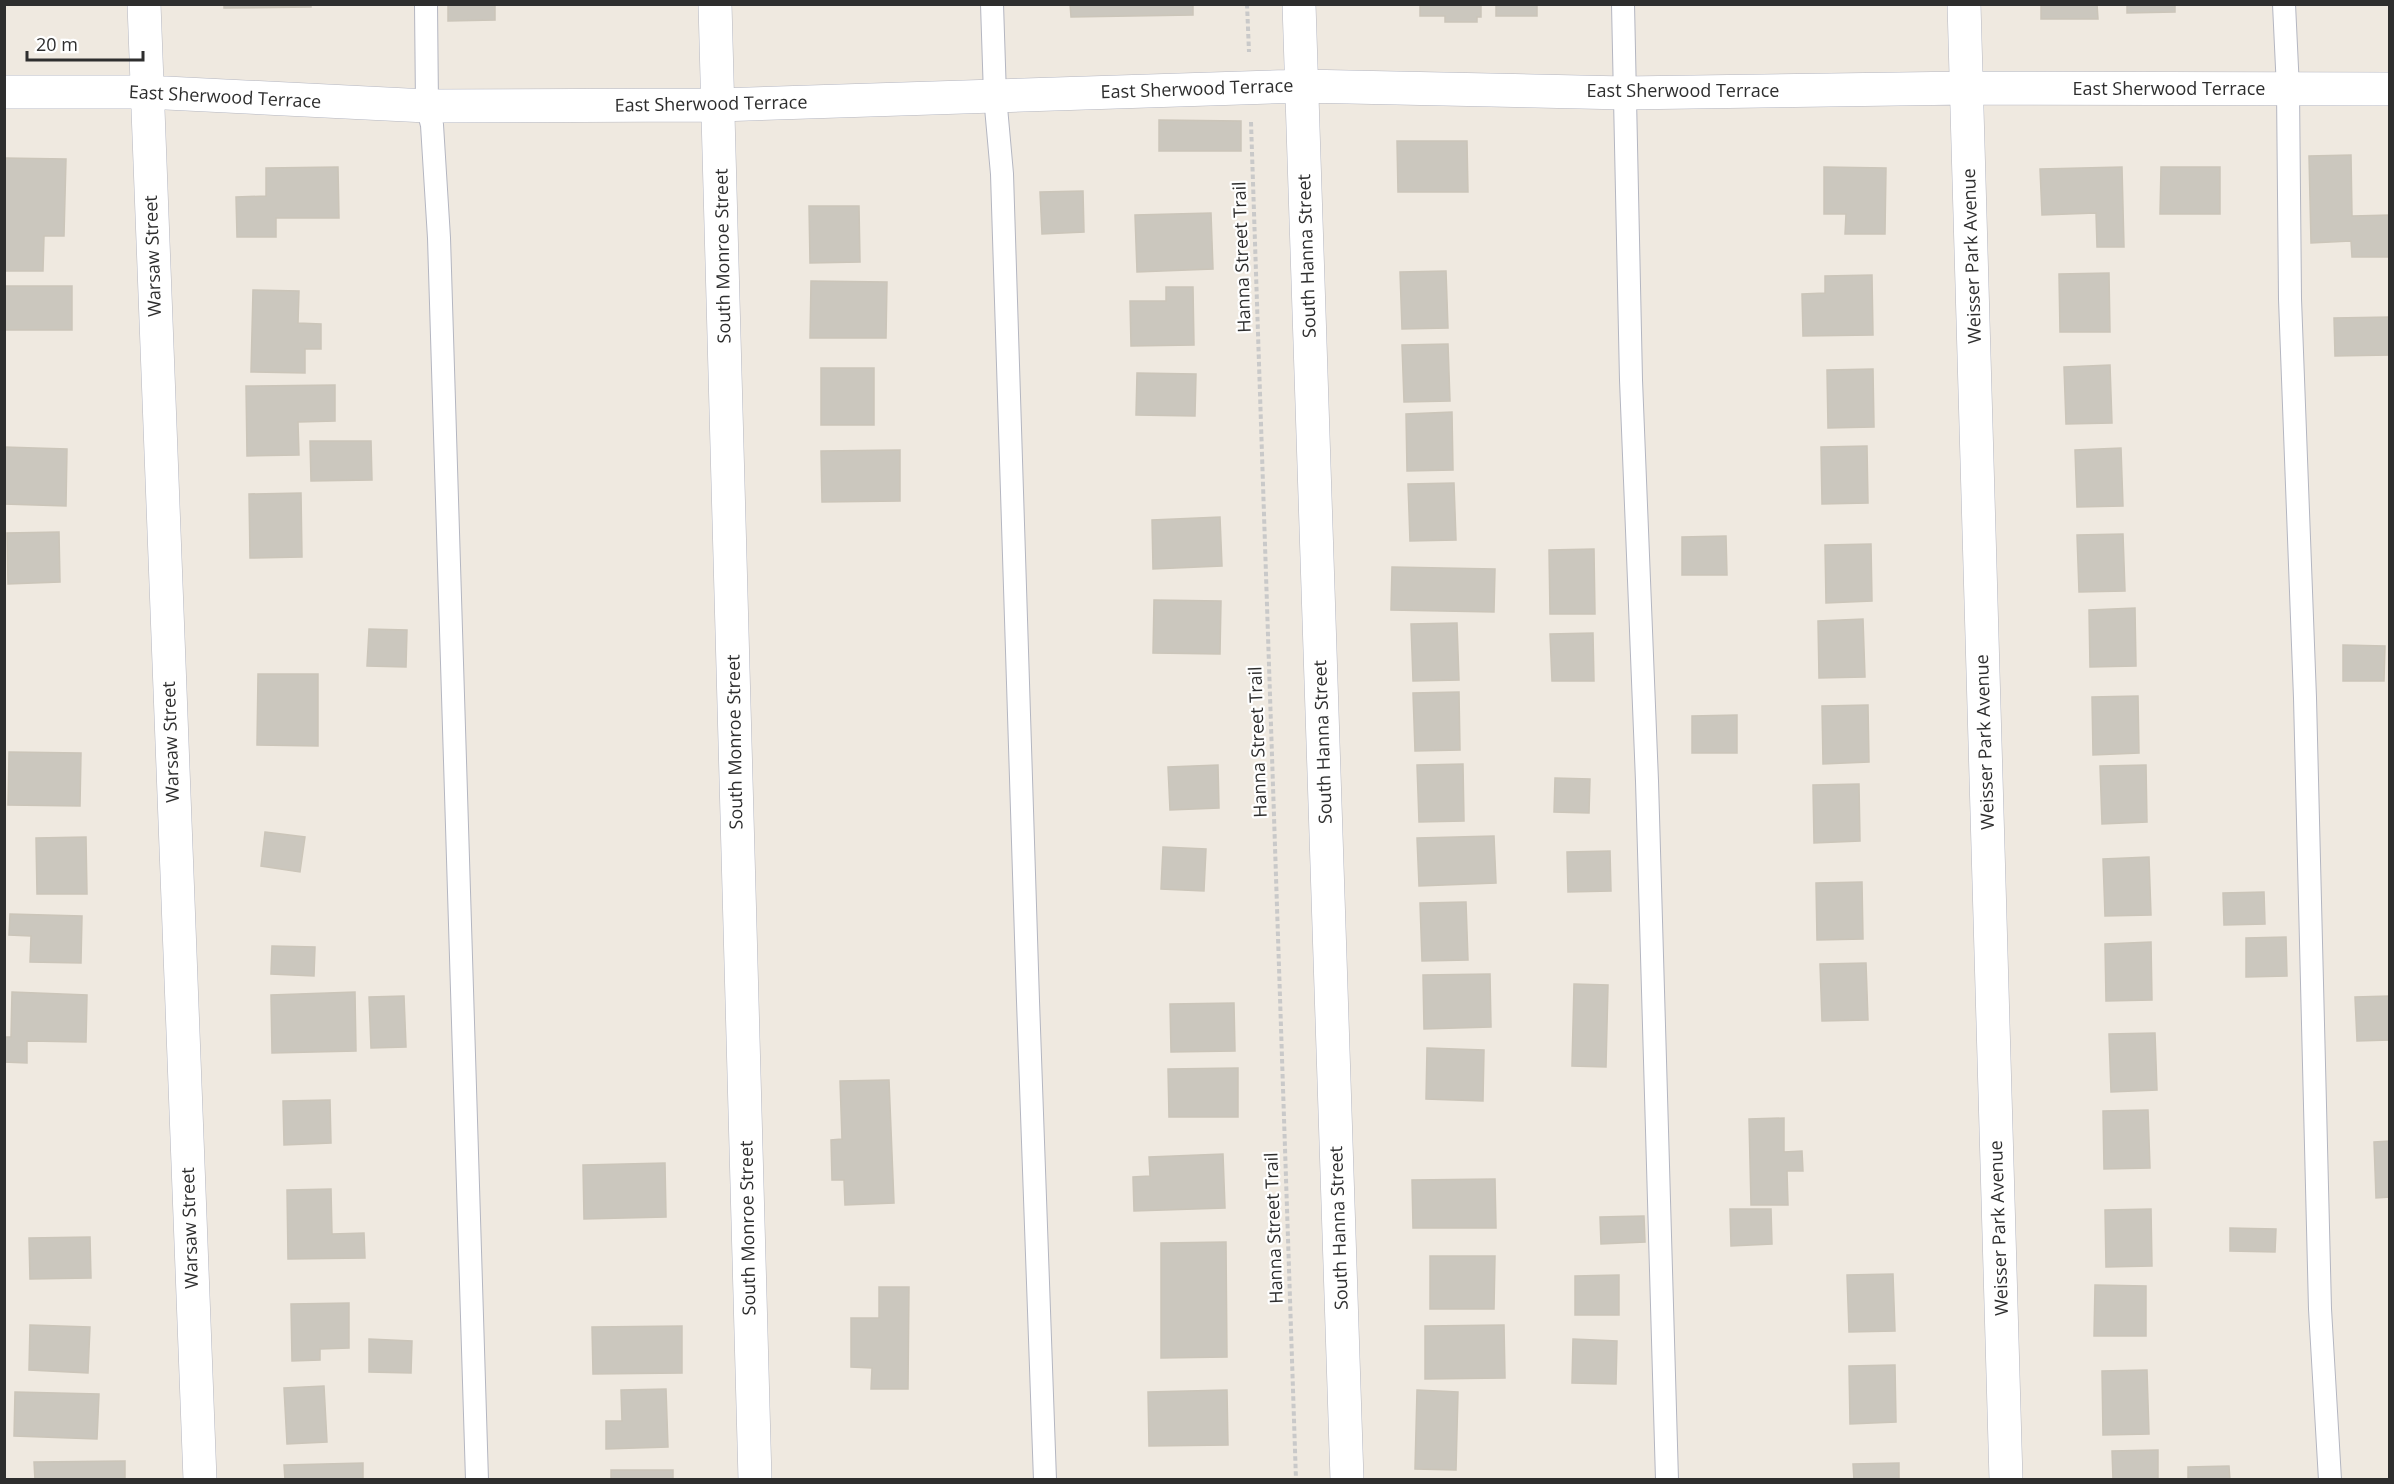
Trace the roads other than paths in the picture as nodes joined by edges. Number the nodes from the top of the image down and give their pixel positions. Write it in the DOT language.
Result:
graph roads {
  1 [pos="144,4"];
  2 [pos="426,4"];
  3 [pos="715,4"];
  4 [pos="992,4"];
  5 [pos="1299,4"];
  6 [pos="1623,4"];
  7 [pos="1964,4"];
  8 [pos="2284,4"];
  9 [pos="1302,86"];
  10 [pos="1967,88"];
  11 [pos="2288,89"];
  12 [pos="2390,89"];
  13 [pos="4,92"];
  14 [pos="147,92"];
  15 [pos="1625,93"];
  16 [pos="995,96"];
  17 [pos="719,105"];
  18 [pos="427,106"];
  19 [pos="200,1479"];
  20 [pos="477,1479"];
  21 [pos="754,1479"];
  22 [pos="1045,1479"];
  23 [pos="1347,1479"];
  24 [pos="1667,1479"];
  25 [pos="2006,1479"];
  26 [pos="2330,1479"];
  1 -- 14 [label="street, Warsaw Street"];
  2 -- 18 [label="lane"];
  3 -- 17 [label="street, South Monroe Street"];
  4 -- 16 [label="lane"];
  5 -- 9 [label="street, South Hanna Street"];
  6 -- 15 [label="lane"];
  7 -- 10 [label="street, Weisser Park Avenue"];
  8 -- 11 [label="lane"];
  9 -- 15 [label="street, East Sherwood Terrace"];
  9 -- 16 [label="street, East Sherwood Terrace"];
  9 -- 23 [label="street, South Hanna Street"];
  10 -- 11 [label="street, East Sherwood Terrace"];
  10 -- 15 [label="street, East Sherwood Terrace"];
  10 -- 25 [label="street, Weisser Park Avenue"];
  11 -- 12 [label="street, East Sherwood Terrace"];
  11 -- 26 [label="lane"];
  13 -- 14 [label="street, East Sherwood Terrace"];
  14 -- 18 [label="street, East Sherwood Terrace"];
  14 -- 19 [label="street, Warsaw Street"];
  15 -- 24 [label="lane"];
  16 -- 17 [label="street, East Sherwood Terrace"];
  16 -- 22 [label="lane"];
  17 -- 18 [label="street, East Sherwood Terrace"];
  17 -- 21 [label="street, South Monroe Street"];
  18 -- 20 [label="lane"];
}
